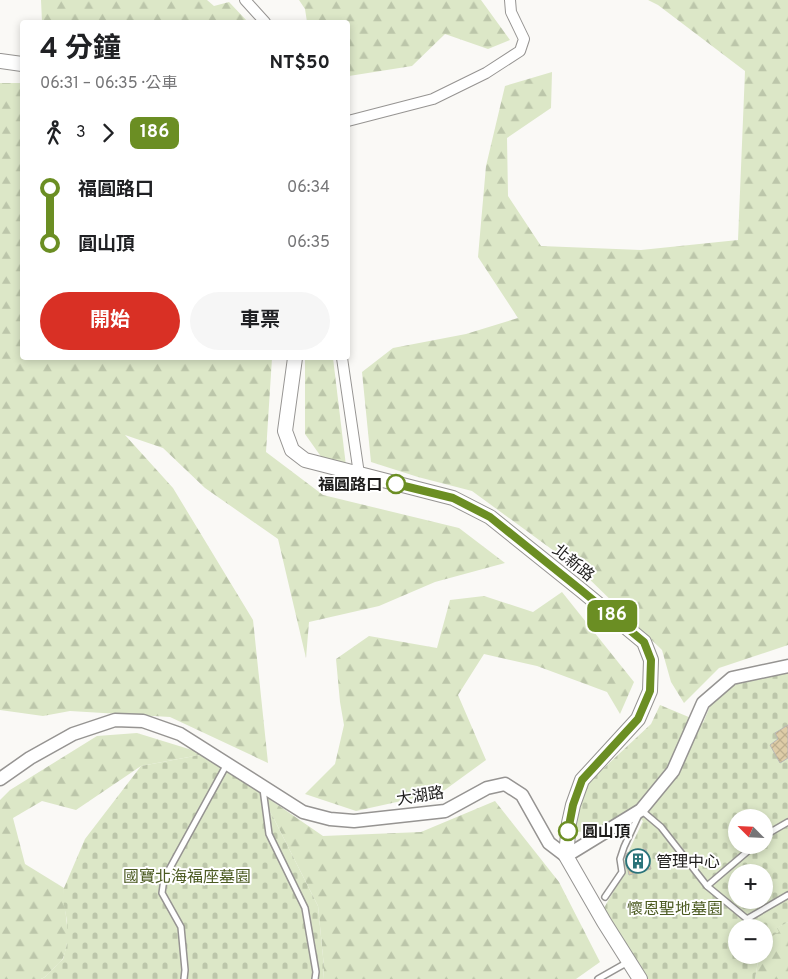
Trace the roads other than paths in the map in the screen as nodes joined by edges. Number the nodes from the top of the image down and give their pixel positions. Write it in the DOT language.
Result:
graph roads {
  1 [pos="245,0"];
  2 [pos="510,0"];
  3 [pos="263,20"];
  4 [pos="0,61"];
  5 [pos="20,64"];
  6 [pos="350,120"];
  7 [pos="295,360"];
  8 [pos="342,360"];
  9 [pos="359,474"];
  10 [pos="788,666"];
  11 [pos="227,764"];
  12 [pos="0,779"];
  13 [pos="262,786"];
  14 [pos="641,810"];
  15 [pos="788,822"];
  16 [pos="773,831"];
  17 [pos="744,854"];
  18 [pos="566,856"];
  19 [pos="707,886"];
  20 [pos="788,895"];
  21 [pos="605,897"];
  22 [pos="629,962"];
  23 [pos="184,979"];
  24 [pos="315,979"];
  25 [pos="598,979"];
  26 [pos="640,979"];
  1 -- 3 [label="street"];
  2 -- 6 [label="street"];
  4 -- 5 [label="main road"];
  7 -- 9 [label="main road, 北新路"];
  8 -- 9 [label="street"];
  9 -- 18 [label="main road, 北新路"];
  10 -- 14 [label="street"];
  11 -- 12 [label="street, 大湖路"];
  11 -- 13 [label="street, 大湖路"];
  11 -- 23 [label="lane"];
  13 -- 18 [label="street, 大湖路"];
  13 -- 24 [label="lane"];
  14 -- 18 [label="street"];
  14 -- 19 [label="lane"];
  14 -- 21 [label="lane"];
  15 -- 16 [label="lane"];
  17 -- 19 [label="lane"];
  18 -- 22 [label="main road"];
  19 -- 20 [label="lane"];
  22 -- 25 [label="lane"];
  22 -- 26 [label="main road"];
}
